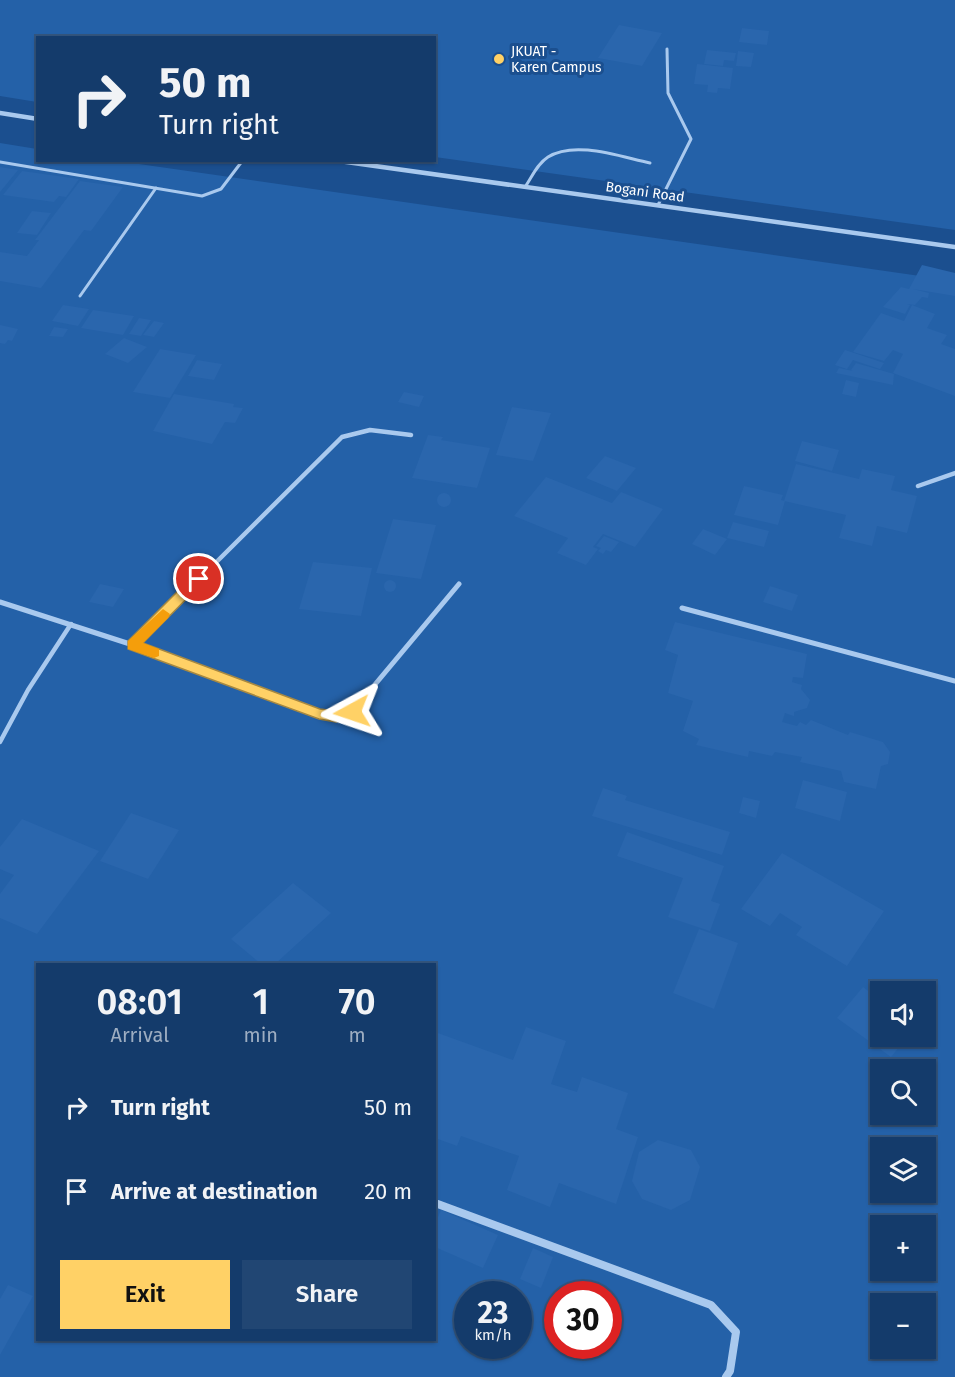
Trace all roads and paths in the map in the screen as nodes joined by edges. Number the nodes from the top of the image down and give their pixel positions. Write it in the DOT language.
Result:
graph roads {
  1 [pos="667,49"];
  2 [pos="0,113"];
  3 [pos="36,119"];
  4 [pos="0,162"];
  5 [pos="242,162"];
  6 [pos="346,162"];
  7 [pos="651,163"];
  8 [pos="525,187"];
  9 [pos="156,188"];
  10 [pos="658,205"];
  11 [pos="955,246"];
  12 [pos="80,296"];
  13 [pos="411,435"];
  14 [pos="955,473"];
  15 [pos="918,486"];
  16 [pos="459,584"];
  17 [pos="0,602"];
  18 [pos="682,608"];
  19 [pos="71,624"];
  20 [pos="133,645"];
  21 [pos="955,681"];
  22 [pos="0,742"];
  23 [pos="436,1203"];
  24 [pos="726,1377"];
  1 -- 10 [label="lane"];
  2 -- 3 [label="street"];
  4 -- 9 [label="lane"];
  5 -- 9 [label="lane"];
  6 -- 8 [label="street, Bogani Road"];
  7 -- 8 [label="lane"];
  8 -- 10 [label="street, Bogani Road"];
  9 -- 12 [label="lane"];
  10 -- 11 [label="street, Bogani Road"];
  13 -- 20 [label="lane"];
  14 -- 15 [label="lane"];
  16 -- 20 [label="street"];
  17 -- 19 [label="street"];
  18 -- 21 [label="street"];
  19 -- 20 [label="street"];
  19 -- 22 [label="lane"];
  23 -- 24 [label="street"];
}
